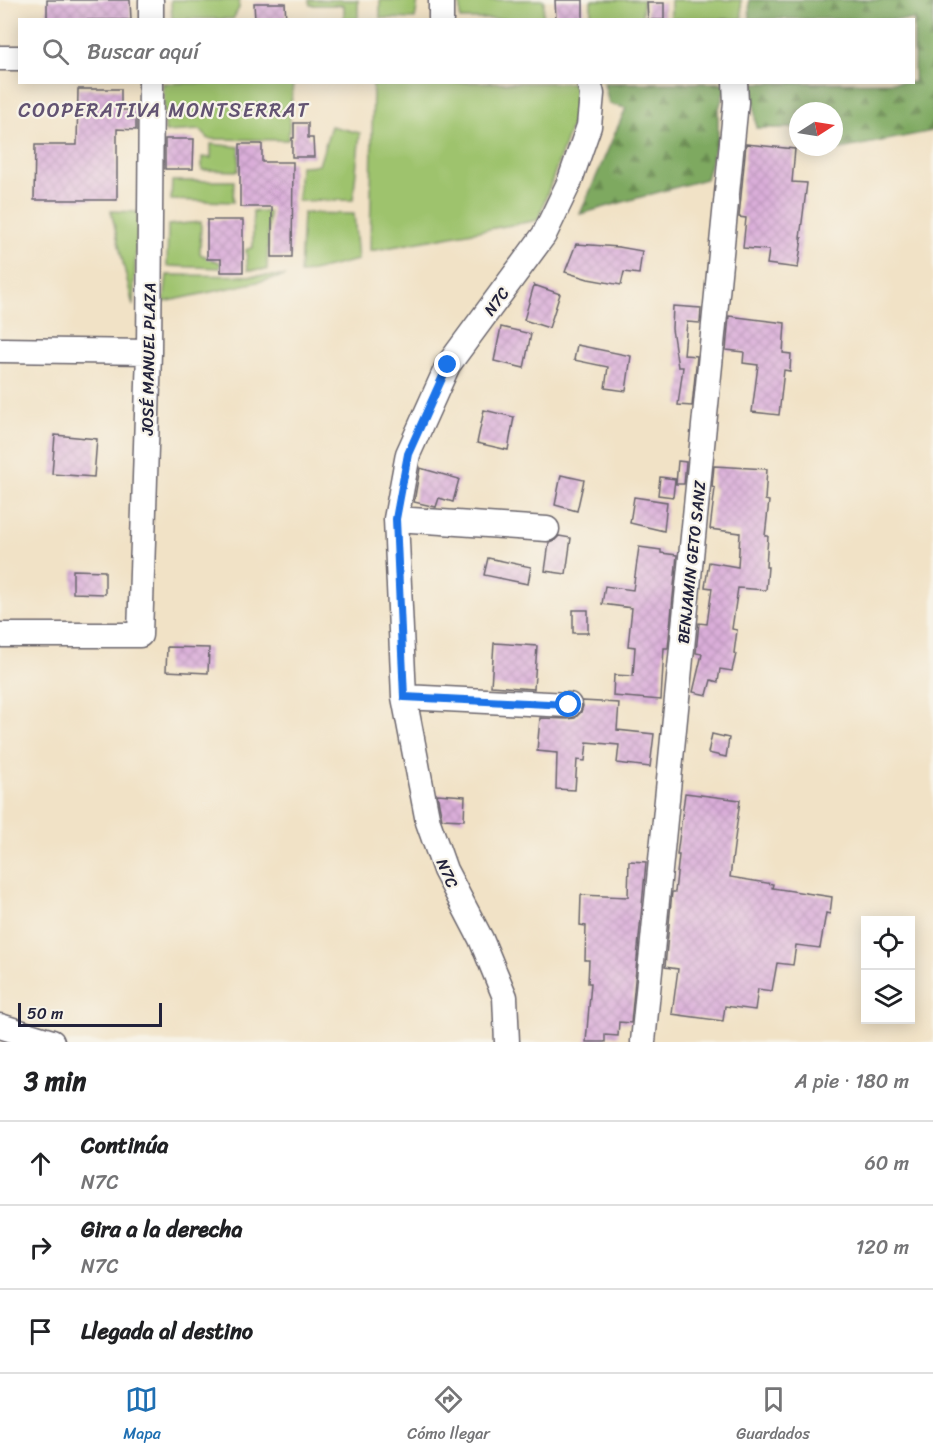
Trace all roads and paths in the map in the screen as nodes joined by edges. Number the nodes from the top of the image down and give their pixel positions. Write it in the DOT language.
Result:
graph roads {
  1 [pos="151,0"];
  2 [pos="441,0"];
  3 [pos="151,18"];
  4 [pos="441,18"];
  5 [pos="0,58"];
  6 [pos="18,58"];
  7 [pos="151,84"];
  8 [pos="590,84"];
  9 [pos="735,84"];
  10 [pos="0,350"];
  11 [pos="149,352"];
  12 [pos="396,519"];
  13 [pos="547,530"];
  14 [pos="0,635"];
  15 [pos="404,697"];
  16 [pos="569,705"];
  17 [pos="0,1026"];
  18 [pos="52,1042"];
  19 [pos="507,1042"];
  20 [pos="643,1042"];
  1 -- 3 [label="street"];
  2 -- 4 [label="street"];
  5 -- 6 [label="street"];
  7 -- 11 [label="street, JOSÉ MANUEL PLAZA"];
  8 -- 12 [label="street, N7C"];
  9 -- 20 [label="street, BENJAMIN GETO SANZ"];
  10 -- 11 [label="street"];
  11 -- 14 [label="street, JOSÉ MANUEL PLAZA"];
  12 -- 13 [label="street"];
  12 -- 15 [label="street, N7C"];
  15 -- 16 [label="street"];
  15 -- 19 [label="street, N7C"];
  17 -- 18 [label="street"];
}
